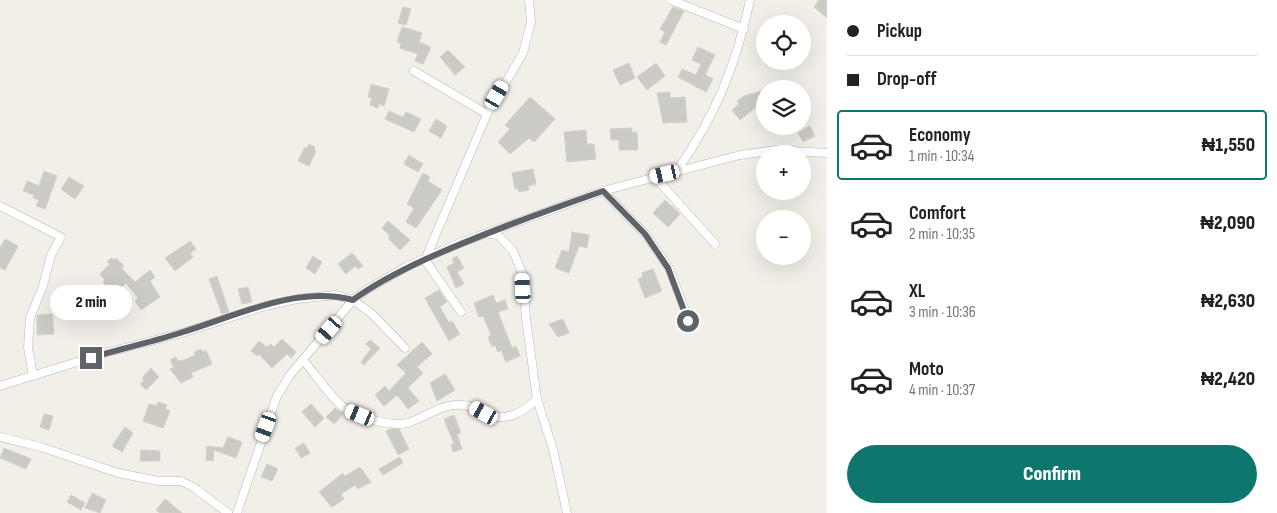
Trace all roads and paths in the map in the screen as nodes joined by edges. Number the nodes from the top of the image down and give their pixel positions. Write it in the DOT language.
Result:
graph roads {
  1 [pos="529,0"];
  2 [pos="671,0"];
  3 [pos="750,0"];
  4 [pos="744,29"];
  5 [pos="414,71"];
  6 [pos="487,114"];
  7 [pos="827,153"];
  8 [pos="676,172"];
  9 [pos="655,177"];
  10 [pos="603,191"];
  11 [pos="0,206"];
  12 [pos="486,233"];
  13 [pos="715,244"];
  14 [pos="425,260"];
  15 [pos="353,300"];
  16 [pos="461,312"];
  17 [pos="688,321"];
  18 [pos="405,348"];
  19 [pos="303,360"];
  20 [pos="33,376"];
  21 [pos="0,386"];
  22 [pos="537,398"];
  23 [pos="0,437"];
  24 [pos="228,513"];
  25 [pos="237,513"];
  26 [pos="567,513"];
  1 -- 6 [label="street"];
  2 -- 4 [label="street"];
  3 -- 4 [label="street"];
  4 -- 8 [label="street"];
  5 -- 6 [label="street"];
  6 -- 14 [label="street"];
  7 -- 8 [label="street"];
  8 -- 9 [label="street"];
  9 -- 10 [label="street"];
  9 -- 13 [label="street"];
  10 -- 12 [label="street"];
  10 -- 17 [label="street"];
  11 -- 20 [label="street"];
  12 -- 14 [label="street"];
  12 -- 22 [label="street"];
  14 -- 15 [label="street"];
  14 -- 16 [label="street"];
  15 -- 18 [label="street"];
  15 -- 19 [label="street"];
  15 -- 20 [label="street"];
  19 -- 22 [label="street"];
  19 -- 25 [label="street"];
  20 -- 21 [label="street"];
  22 -- 26 [label="street"];
  23 -- 24 [label="street"];
}
